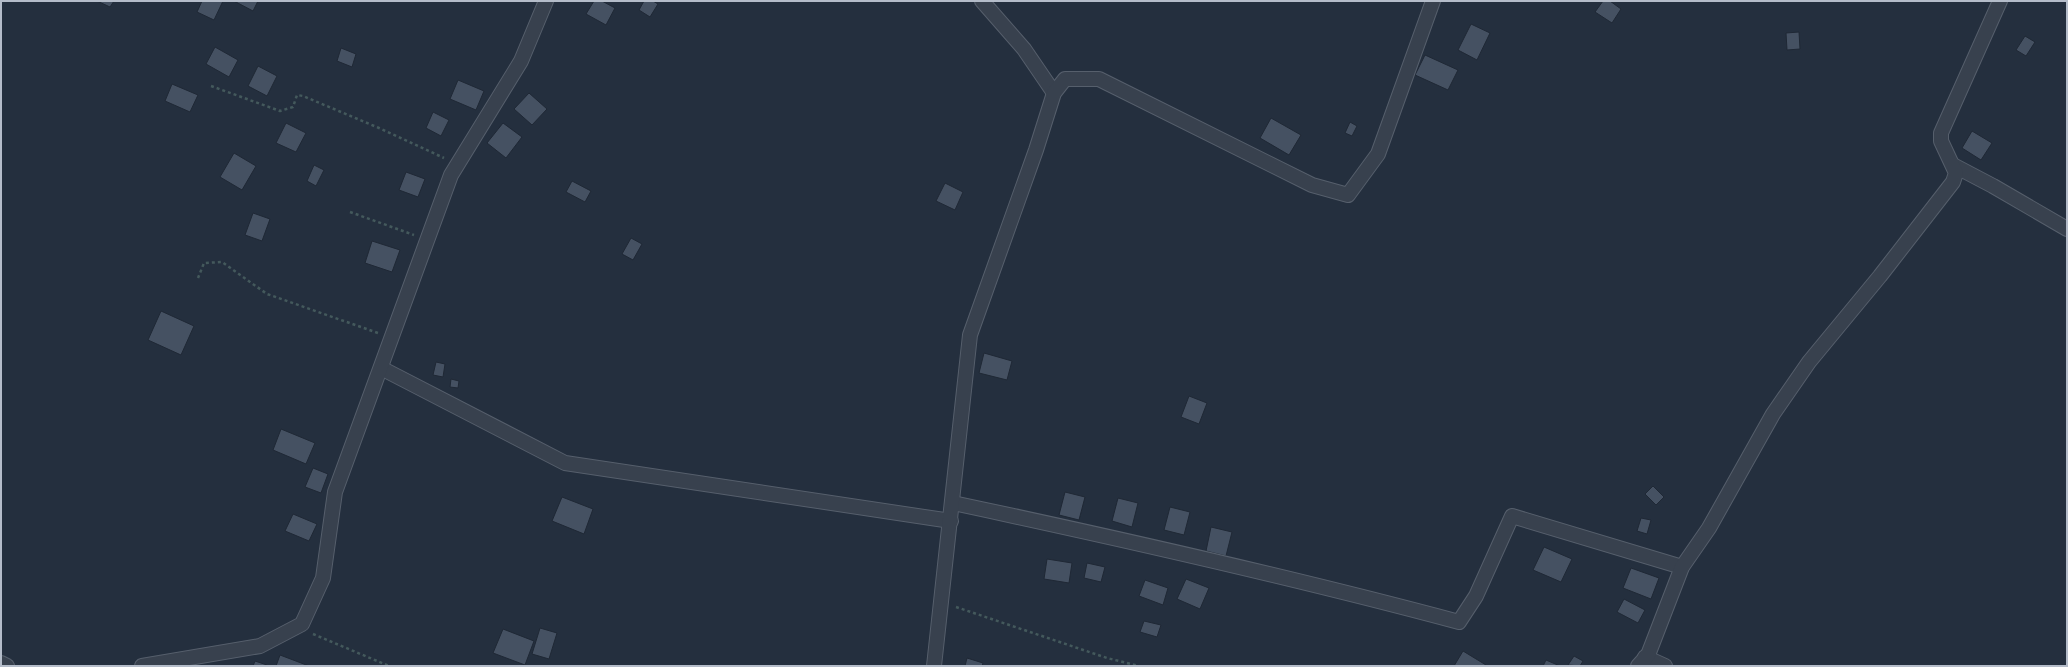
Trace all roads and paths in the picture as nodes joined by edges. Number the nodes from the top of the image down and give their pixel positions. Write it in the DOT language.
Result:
graph roads {
  1 [pos="546,1"];
  2 [pos="982,1"];
  3 [pos="1433,1"];
  4 [pos="2000,1"];
  5 [pos="211,86"];
  6 [pos="1054,93"];
  7 [pos="457,164"];
  8 [pos="1953,165"];
  9 [pos="350,212"];
  10 [pos="2067,229"];
  11 [pos="427,239"];
  12 [pos="198,278"];
  13 [pos="391,340"];
  14 [pos="381,368"];
  15 [pos="952,503"];
  16 [pos="951,521"];
  17 [pos="1682,566"];
  18 [pos="942,603"];
  19 [pos="296,627"];
  20 [pos="1642,662"];
  21 [pos="1,663"];
  22 [pos="7,666"];
  23 [pos="142,666"];
  24 [pos="389,666"];
  25 [pos="934,666"];
  26 [pos="1139,666"];
  27 [pos="1665,666"];
  1 -- 7 [label="street"];
  2 -- 6 [label="street"];
  3 -- 6 [label="street"];
  4 -- 8 [label="street"];
  5 -- 7 [label="path"];
  6 -- 15 [label="street"];
  7 -- 11 [label="street"];
  8 -- 10 [label="street"];
  8 -- 17 [label="street"];
  9 -- 11 [label="path"];
  11 -- 13 [label="street"];
  12 -- 13 [label="path"];
  13 -- 14 [label="street"];
  14 -- 16 [label="street"];
  14 -- 19 [label="street"];
  15 -- 16 [label="street"];
  15 -- 17 [label="street"];
  16 -- 18 [label="street"];
  17 -- 20 [label="street"];
  18 -- 25 [label="street"];
  18 -- 26 [label="path"];
  19 -- 23 [label="street"];
  19 -- 24 [label="path"];
  20 -- 27 [label="street"];
  21 -- 22 [label="street"];
}
